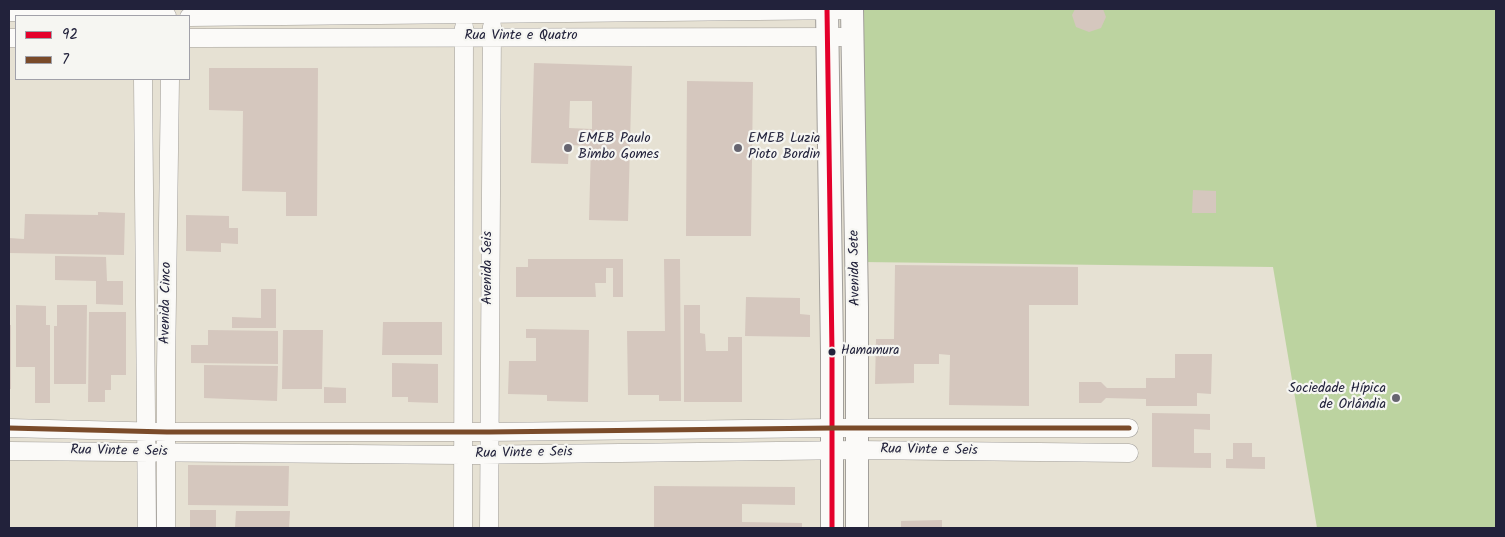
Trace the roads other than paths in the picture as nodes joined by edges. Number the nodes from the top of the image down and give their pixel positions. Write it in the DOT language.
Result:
graph roads {
  1 [pos="852,9"];
  2 [pos="828,10"];
  3 [pos="464,11"];
  4 [pos="492,11"];
  5 [pos="9,12"];
  6 [pos="144,13"];
  7 [pos="161,15"];
  8 [pos="190,16"];
  9 [pos="491,37"];
  10 [pos="828,37"];
  11 [pos="853,37"];
  12 [pos="190,38"];
  13 [pos="463,38"];
  14 [pos="144,80"];
  15 [pos="170,80"];
  16 [pos="9,428"];
  17 [pos="832,428"];
  18 [pos="1038,428"];
  19 [pos="1129,428"];
  20 [pos="147,430"];
  21 [pos="167,432"];
  22 [pos="463,432"];
  23 [pos="489,432"];
  24 [pos="857,439"];
  25 [pos="9,451"];
  26 [pos="832,451"];
  27 [pos="146,452"];
  28 [pos="1039,452"];
  29 [pos="166,453"];
  30 [pos="1129,453"];
  31 [pos="488,454"];
  32 [pos="462,455"];
  33 [pos="147,528"];
  34 [pos="166,528"];
  35 [pos="463,528"];
  36 [pos="489,528"];
  37 [pos="832,528"];
  38 [pos="857,528"];
  1 -- 2 [label="street, Rua Vinte e Quatro"];
  1 -- 11 [label="street, Avenida Sete"];
  2 -- 4 [label="street, Rua Vinte e Quatro"];
  2 -- 10 [label="street, Avenida Sete"];
  3 -- 4 [label="street, Rua Vinte e Quatro"];
  3 -- 8 [label="street, Rua Vinte e Quatro"];
  3 -- 13 [label="street, Avenida Seis"];
  4 -- 9 [label="street, Avenida Seis"];
  5 -- 6 [label="street"];
  6 -- 7 [label="street"];
  9 -- 10 [label="street, Rua Vinte e Quatro"];
  9 -- 13 [label="street, Rua Vinte e Quatro"];
  9 -- 23 [label="street, Avenida Seis"];
  10 -- 11 [label="street, Rua Vinte e Quatro"];
  10 -- 17 [label="street, Avenida Sete"];
  11 -- 24 [label="street, Avenida Sete"];
  12 -- 13 [label="street, Rua Vinte e Quatro"];
  13 -- 22 [label="street, Avenida Seis"];
  14 -- 20 [label="street, Avenida Cinco"];
  15 -- 21 [label="street, Avenida Cinco"];
  16 -- 20 [label="street, Rua Vinte e Seis"];
  17 -- 23 [label="street, Rua Vinte e Seis"];
  17 -- 24 [label="street, Rua Vinte e Seis"];
  17 -- 26 [label="street, Avenida Sete"];
  18 -- 19 [label="street, Rua Vinte e Seis"];
  18 -- 24 [label="street, Rua Vinte e Seis"];
  18 -- 28 [label="street"];
  20 -- 21 [label="street, Rua Vinte e Seis"];
  20 -- 27 [label="street, Avenida Cinco"];
  21 -- 22 [label="street, Rua Vinte e Seis"];
  21 -- 29 [label="street, Avenida Cinco"];
  22 -- 23 [label="street, Rua Vinte e Seis"];
  22 -- 32 [label="street, Avenida Seis"];
  23 -- 31 [label="street, Avenida Seis"];
  24 -- 26 [label="street, Rua Vinte e Seis"];
  24 -- 28 [label="street, Rua Vinte e Seis"];
  24 -- 38 [label="street, Avenida Sete"];
  25 -- 27 [label="street, Rua Vinte e Seis"];
  26 -- 31 [label="street, Rua Vinte e Seis"];
  26 -- 37 [label="street, Avenida Sete"];
  27 -- 29 [label="street, Rua Vinte e Seis"];
  27 -- 33 [label="street, Avenida Cinco"];
  28 -- 30 [label="street, Rua Vinte e Seis"];
  29 -- 32 [label="street, Rua Vinte e Seis"];
  29 -- 34 [label="street, Avenida Cinco"];
  31 -- 32 [label="street, Rua Vinte e Seis"];
  31 -- 36 [label="street, Avenida Seis"];
  32 -- 35 [label="street, Avenida Seis"];
}
